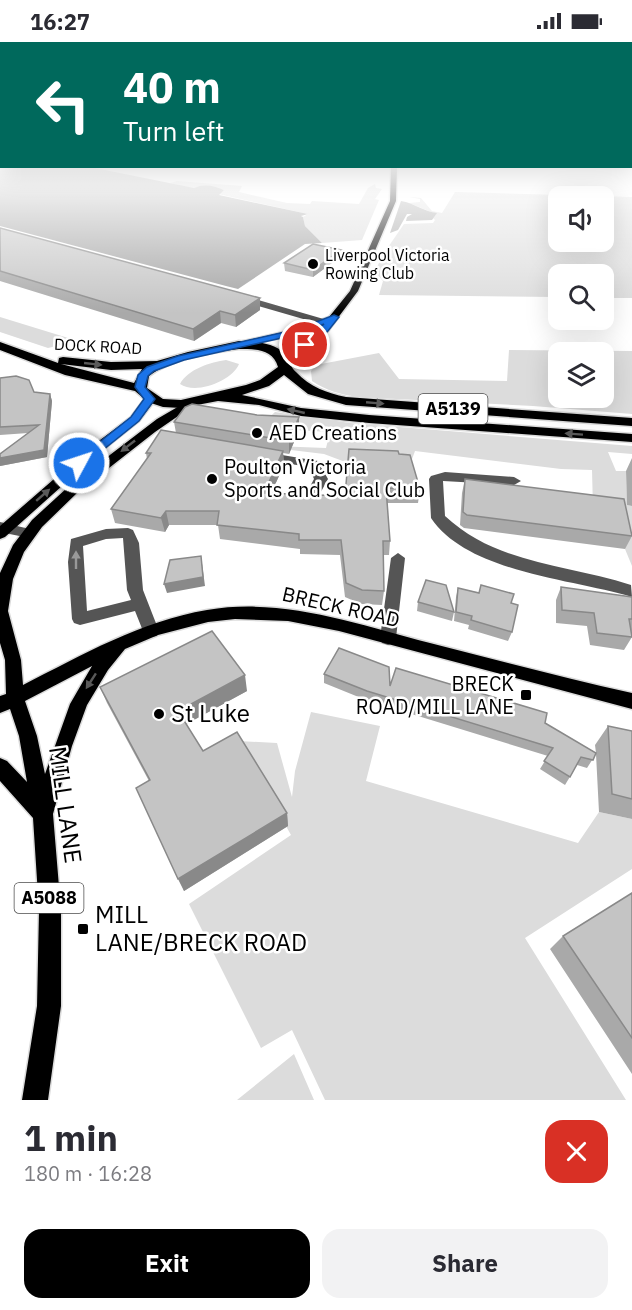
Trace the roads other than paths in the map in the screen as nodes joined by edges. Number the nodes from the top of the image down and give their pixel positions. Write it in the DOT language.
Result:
graph roads {
  1 [pos="387,214"];
  2 [pos="234,296"];
  3 [pos="329,319"];
  4 [pos="239,345"];
  5 [pos="0,346"];
  6 [pos="35,359"];
  7 [pos="161,364"];
  8 [pos="284,365"];
  9 [pos="140,387"];
  10 [pos="213,396"];
  11 [pos="150,399"];
  12 [pos="193,401"];
  13 [pos="632,422"];
  14 [pos="146,433"];
  15 [pos="166,438"];
  16 [pos="632,438"];
  17 [pos="257,455"];
  18 [pos="514,481"];
  19 [pos="312,496"];
  20 [pos="2,530"];
  21 [pos="29,533"];
  22 [pos="398,558"];
  23 [pos="632,591"];
  24 [pos="139,604"];
  25 [pos="0,612"];
  26 [pos="151,631"];
  27 [pos="130,638"];
  28 [pos="388,638"];
  29 [pos="5,698"];
  30 [pos="632,701"];
  31 [pos="0,767"];
  32 [pos="44,814"];
  33 [pos="35,1100"];
  1 -- 3 [label="main road"];
  2 -- 3 [label="street"];
  3 -- 4 [label="main road"];
  3 -- 8 [label="main road"];
  4 -- 7 [label="highway, A5139"];
  4 -- 8 [label="highway, A5139"];
  5 -- 6 [label="highway, DOCK ROAD / A5139"];
  6 -- 7 [label="highway, DOCK ROAD / A5139, one-way"];
  6 -- 9 [label="highway, DOCK ROAD / A5139"];
  7 -- 9 [label="highway"];
  8 -- 10 [label="highway, A5139"];
  8 -- 13 [label="highway, A5139, one-way"];
  9 -- 11 [label="highway"];
  10 -- 12 [label="highway, A5139"];
  16 -- 10 [label="highway, A5139, one-way"];
  11 -- 12 [label="highway, A5139"];
  20 -- 11 [label="main road, one-way"];
  12 -- 14 [label="main road, A5088"];
  14 -- 15 [label="street"];
  14 -- 21 [label="main road, A5088, one-way"];
  17 -- 19 [label="street"];
  18 -- 23 [label="street"];
  20 -- 21 [label="street"];
  21 -- 25 [label="main road, A5088"];
  22 -- 28 [label="street"];
  24 -- 24 [label="street, one-way"];
  24 -- 26 [label="street"];
  25 -- 29 [label="main road, A5088"];
  26 -- 27 [label="main road, BRECK ROAD"];
  26 -- 28 [label="main road, BRECK ROAD"];
  27 -- 29 [label="main road, BRECK ROAD"];
  27 -- 32 [label="main road, one-way"];
  28 -- 30 [label="main road, BRECK ROAD"];
  29 -- 32 [label="main road, MILL LANE / A5088"];
  31 -- 32 [label="main road"];
  32 -- 33 [label="main road, MILL LANE / A5088"];
}
